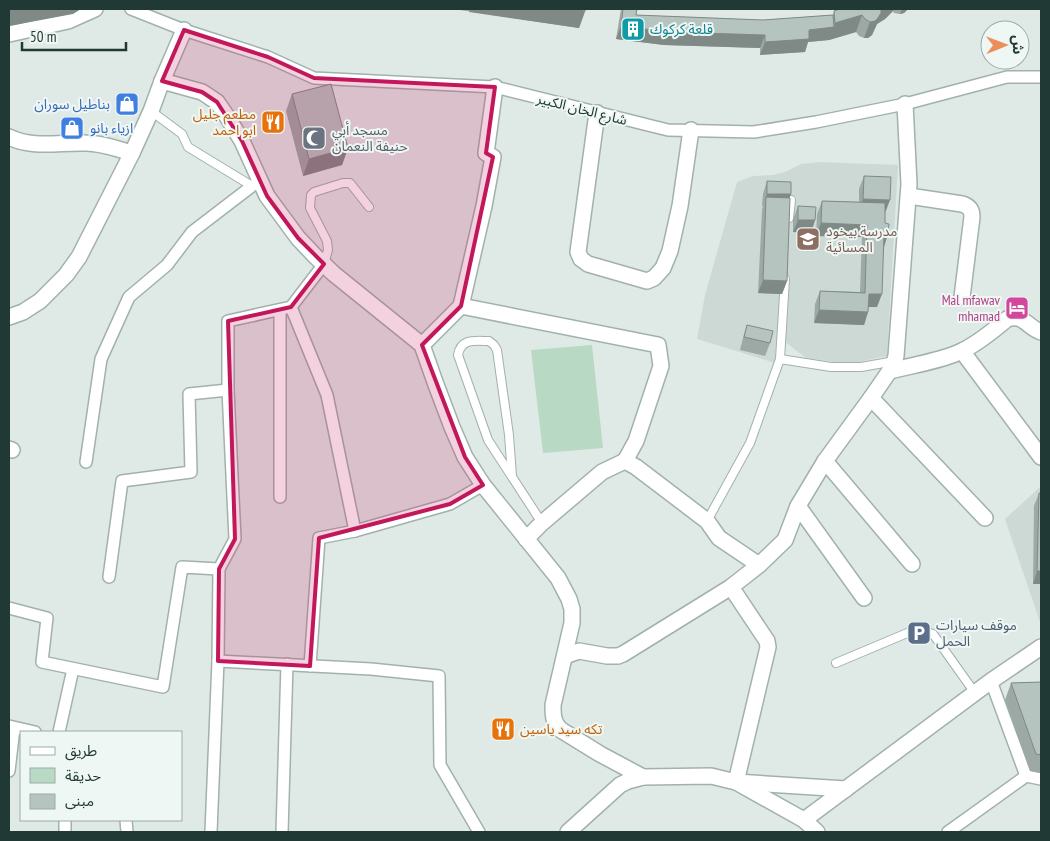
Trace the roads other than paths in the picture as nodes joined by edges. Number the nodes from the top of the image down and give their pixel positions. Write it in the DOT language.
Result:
graph roads {
  1 [pos="95,9"];
  2 [pos="131,9"];
  3 [pos="184,30"];
  4 [pos="9,34"];
  5 [pos="1041,76"];
  6 [pos="162,80"];
  7 [pos="495,88"];
  8 [pos="905,104"];
  9 [pos="151,111"];
  10 [pos="598,113"];
  11 [pos="691,130"];
  12 [pos="9,137"];
  13 [pos="132,153"];
  14 [pos="257,185"];
  15 [pos="909,196"];
  16 [pos="791,200"];
  17 [pos="369,206"];
  18 [pos="789,229"];
  19 [pos="324,264"];
  20 [pos="786,269"];
  21 [pos="962,297"];
  22 [pos="461,306"];
  23 [pos="286,308"];
  24 [pos="9,317"];
  25 [pos="1041,332"];
  26 [pos="422,345"];
  27 [pos="962,351"];
  28 [pos="780,359"];
  29 [pos="893,366"];
  30 [pos="228,390"];
  31 [pos="871,398"];
  32 [pos="1041,457"];
  33 [pos="625,461"];
  34 [pos="824,461"];
  35 [pos="86,462"];
  36 [pos="512,476"];
  37 [pos="483,485"];
  38 [pos="280,497"];
  39 [pos="798,506"];
  40 [pos="985,518"];
  41 [pos="707,521"];
  42 [pos="542,523"];
  43 [pos="355,531"];
  44 [pos="526,539"];
  45 [pos="912,564"];
  46 [pos="758,565"];
  47 [pos="219,569"];
  48 [pos="109,576"];
  49 [pos="730,587"];
  50 [pos="864,598"];
  51 [pos="9,608"];
  52 [pos="1041,647"];
  53 [pos="565,656"];
  54 [pos="218,661"];
  55 [pos="836,663"];
  56 [pos="287,664"];
  57 [pos="310,666"];
  58 [pos="73,668"];
  59 [pos="991,681"];
  60 [pos="975,693"];
  61 [pos="12,727"];
  62 [pos="30,731"];
  63 [pos="59,731"];
  64 [pos="9,771"];
  65 [pos="1026,776"];
  66 [pos="643,777"];
  67 [pos="1041,779"];
  68 [pos="736,782"];
  69 [pos="846,789"];
  70 [pos="804,820"];
  71 [pos="211,832"];
  72 [pos="282,832"];
  73 [pos="479,832"];
  74 [pos="568,832"];
  75 [pos="816,832"];
  76 [pos="948,832"];
  1 -- 4 [label="street"];
  2 -- 3 [label="street, شارع الخان الكبير"];
  3 -- 6 [label="street"];
  3 -- 7 [label="street, شارع الخان الكبير"];
  5 -- 8 [label="street, شارع الخان الكبير"];
  6 -- 9 [label="street"];
  6 -- 14 [label="street"];
  7 -- 10 [label="street, شارع الخان الكبير"];
  7 -- 22 [label="street"];
  8 -- 11 [label="street, شارع الخان الكبير"];
  8 -- 15 [label="street"];
  9 -- 13 [label="street"];
  9 -- 14 [label="lane"];
  10 -- 11 [label="street, شارع الخان الكبير"];
  10 -- 11 [label="street"];
  12 -- 13 [label="street"];
  13 -- 24 [label="street"];
  14 -- 19 [label="street"];
  14 -- 35 [label="street"];
  15 -- 21 [label="street"];
  15 -- 29 [label="street"];
  16 -- 18 [label="lane"];
  17 -- 19 [label="lane"];
  19 -- 23 [label="street"];
  19 -- 26 [label="street"];
  20 -- 28 [label="lane"];
  22 -- 26 [label="street"];
  22 -- 33 [label="street"];
  23 -- 30 [label="street"];
  23 -- 38 [label="street"];
  23 -- 43 [label="street"];
  25 -- 27 [label="street"];
  26 -- 37 [label="street"];
  27 -- 29 [label="street"];
  27 -- 32 [label="street"];
  28 -- 29 [label="lane"];
  28 -- 41 [label="lane"];
  29 -- 31 [label="street"];
  30 -- 47 [label="street"];
  30 -- 48 [label="street"];
  31 -- 34 [label="street"];
  31 -- 40 [label="street"];
  33 -- 41 [label="street"];
  33 -- 42 [label="street"];
  34 -- 39 [label="street"];
  34 -- 45 [label="street"];
  36 -- 36 [label="lane"];
  36 -- 42 [label="lane"];
  37 -- 43 [label="street"];
  37 -- 44 [label="street"];
  39 -- 46 [label="street"];
  39 -- 50 [label="street"];
  41 -- 46 [label="street"];
  42 -- 44 [label="street"];
  43 -- 57 [label="street"];
  44 -- 53 [label="street"];
  46 -- 49 [label="street"];
  47 -- 54 [label="street"];
  47 -- 58 [label="street"];
  49 -- 53 [label="street"];
  49 -- 68 [label="street"];
  51 -- 58 [label="street"];
  52 -- 59 [label="street"];
  53 -- 66 [label="street"];
  54 -- 56 [label="street"];
  54 -- 71 [label="street"];
  55 -- 60 [label="lane"];
  56 -- 57 [label="street"];
  56 -- 72 [label="street"];
  57 -- 73 [label="street"];
  58 -- 63 [label="street"];
  59 -- 60 [label="street"];
  59 -- 65 [label="street"];
  60 -- 69 [label="street"];
  61 -- 62 [label="street"];
  61 -- 64 [label="street"];
  65 -- 67 [label="street"];
  65 -- 76 [label="street"];
  66 -- 68 [label="street"];
  66 -- 74 [label="street"];
  68 -- 69 [label="street"];
  68 -- 70 [label="street"];
  69 -- 70 [label="street"];
  70 -- 75 [label="street"];
}
